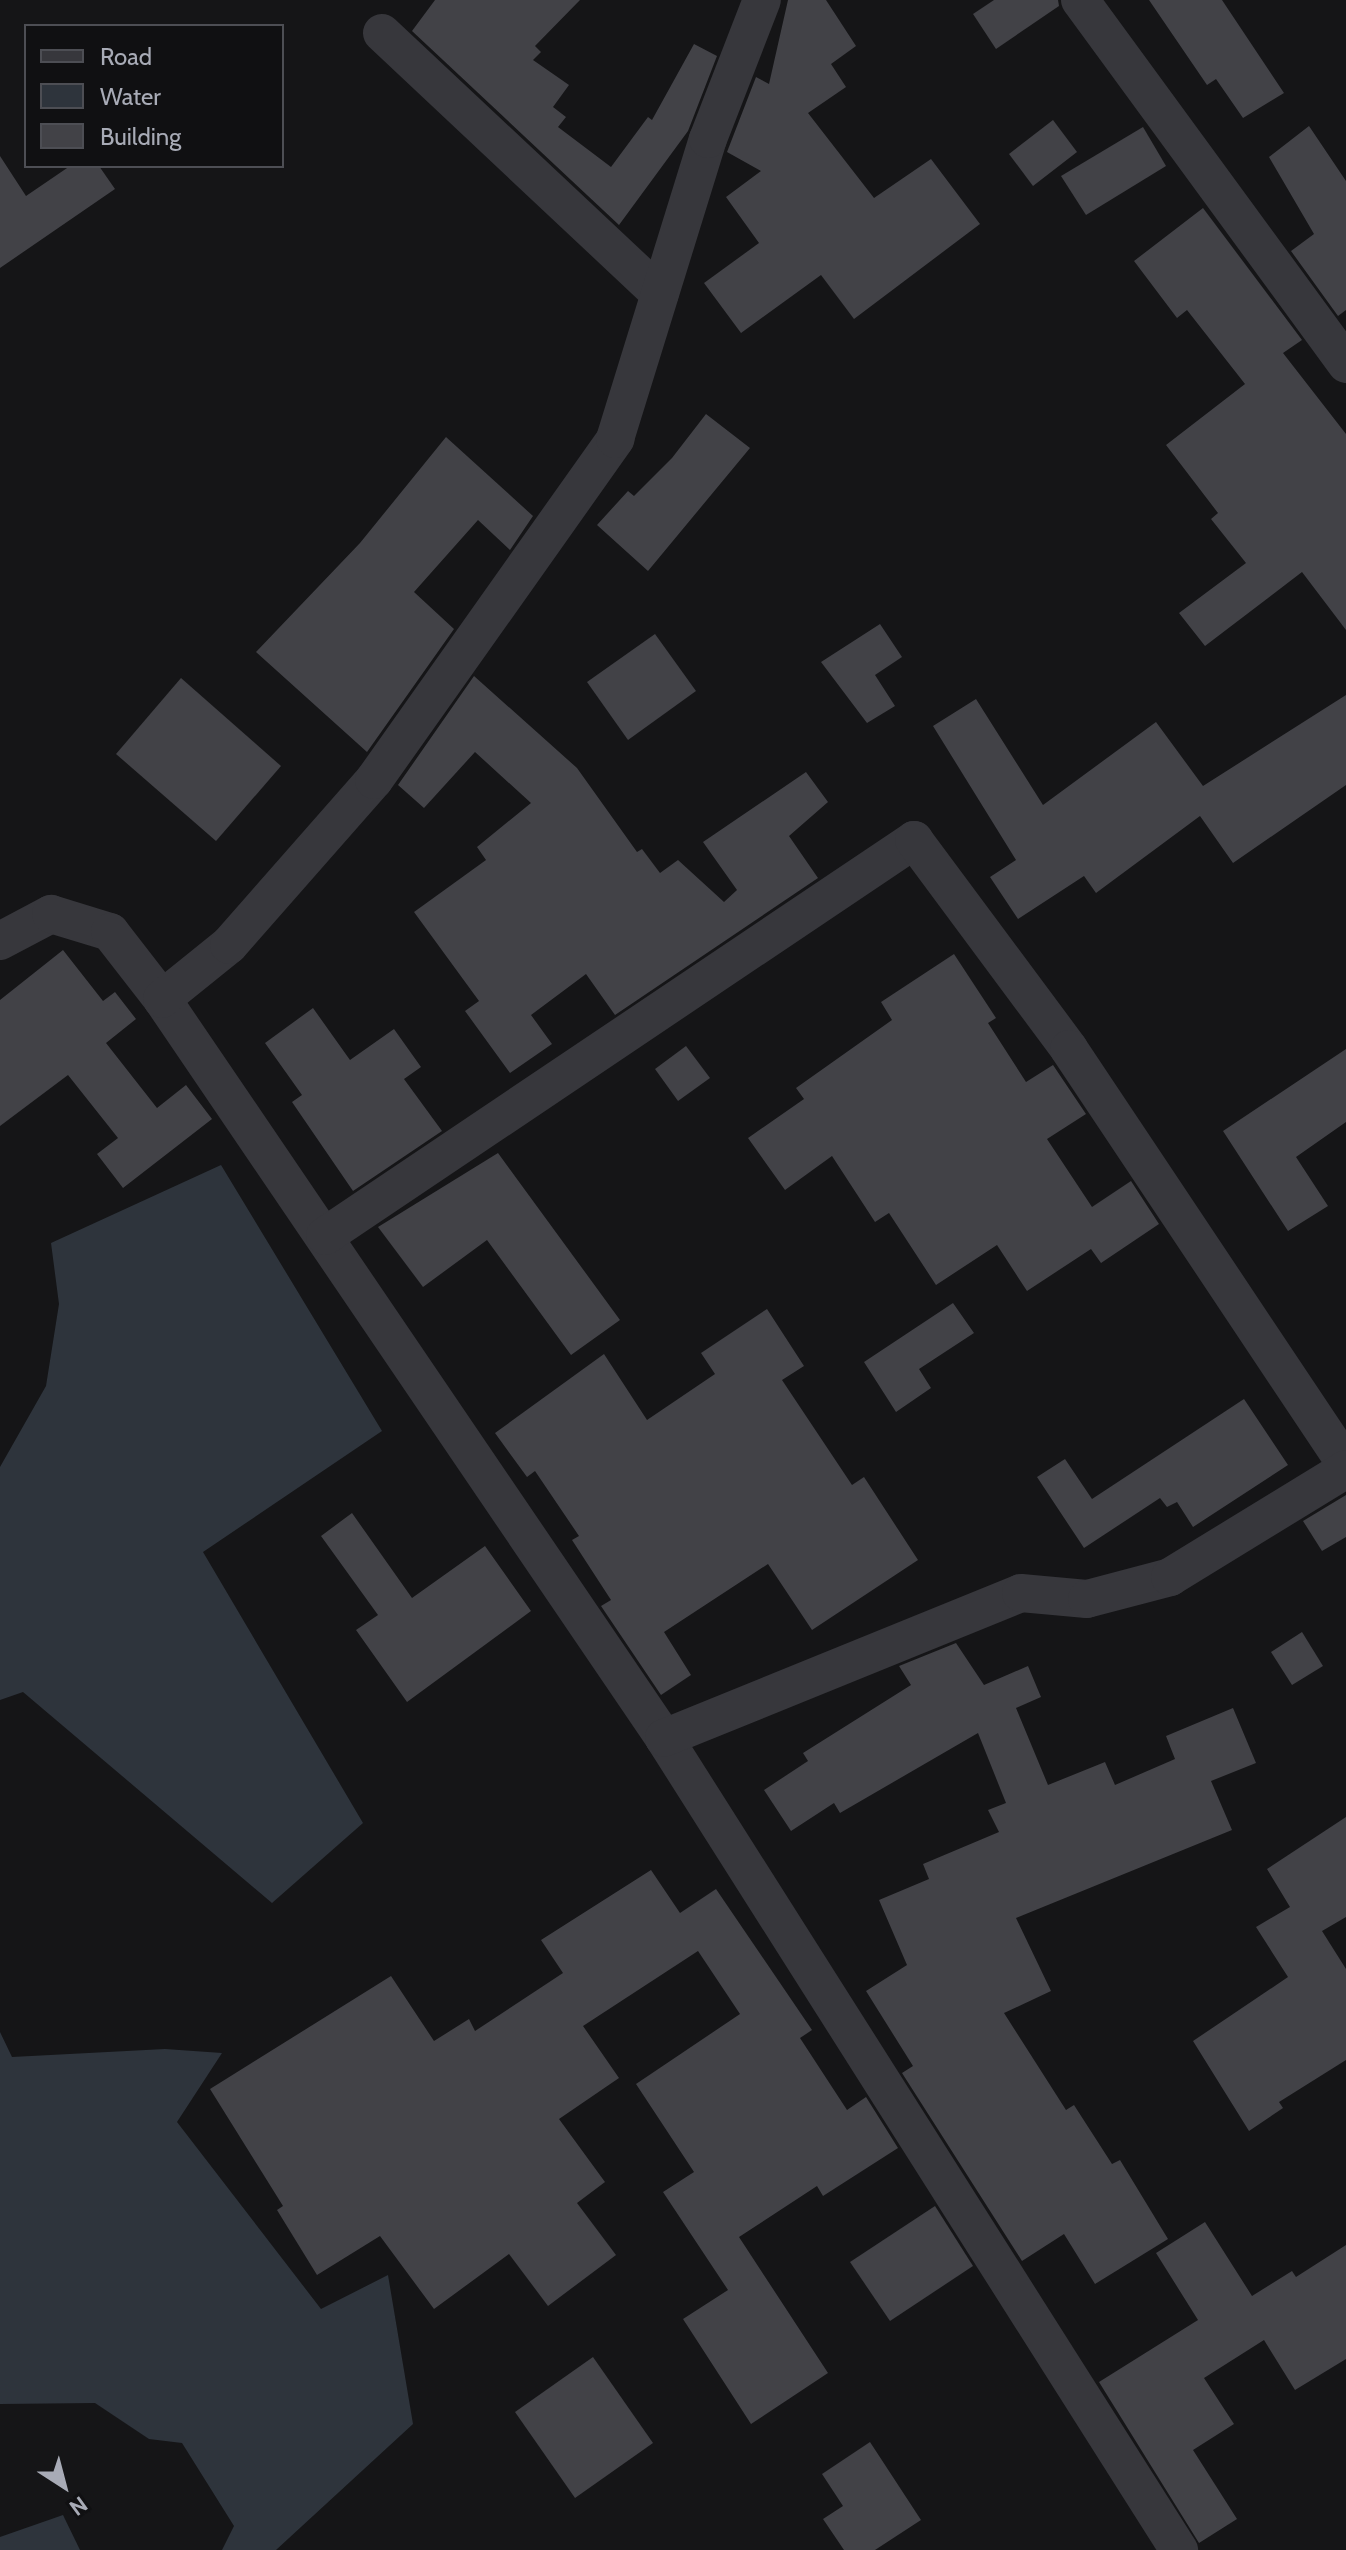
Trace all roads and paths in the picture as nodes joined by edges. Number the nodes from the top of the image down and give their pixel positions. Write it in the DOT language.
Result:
graph roads {
  1 [pos="762,0"];
  2 [pos="1080,0"];
  3 [pos="382,33"];
  4 [pos="660,294"];
  5 [pos="1346,364"];
  6 [pos="0,941"];
  7 [pos="162,999"];
  8 [pos="325,1236"];
  9 [pos="1346,1467"];
  10 [pos="664,1738"];
  11 [pos="1179,2550"];
  1 -- 4 [label="street"];
  2 -- 5 [label="street"];
  3 -- 4 [label="street"];
  4 -- 7 [label="street"];
  6 -- 7 [label="street"];
  7 -- 8 [label="street"];
  8 -- 9 [label="street"];
  8 -- 10 [label="street"];
  9 -- 10 [label="street"];
  10 -- 11 [label="street"];
}
